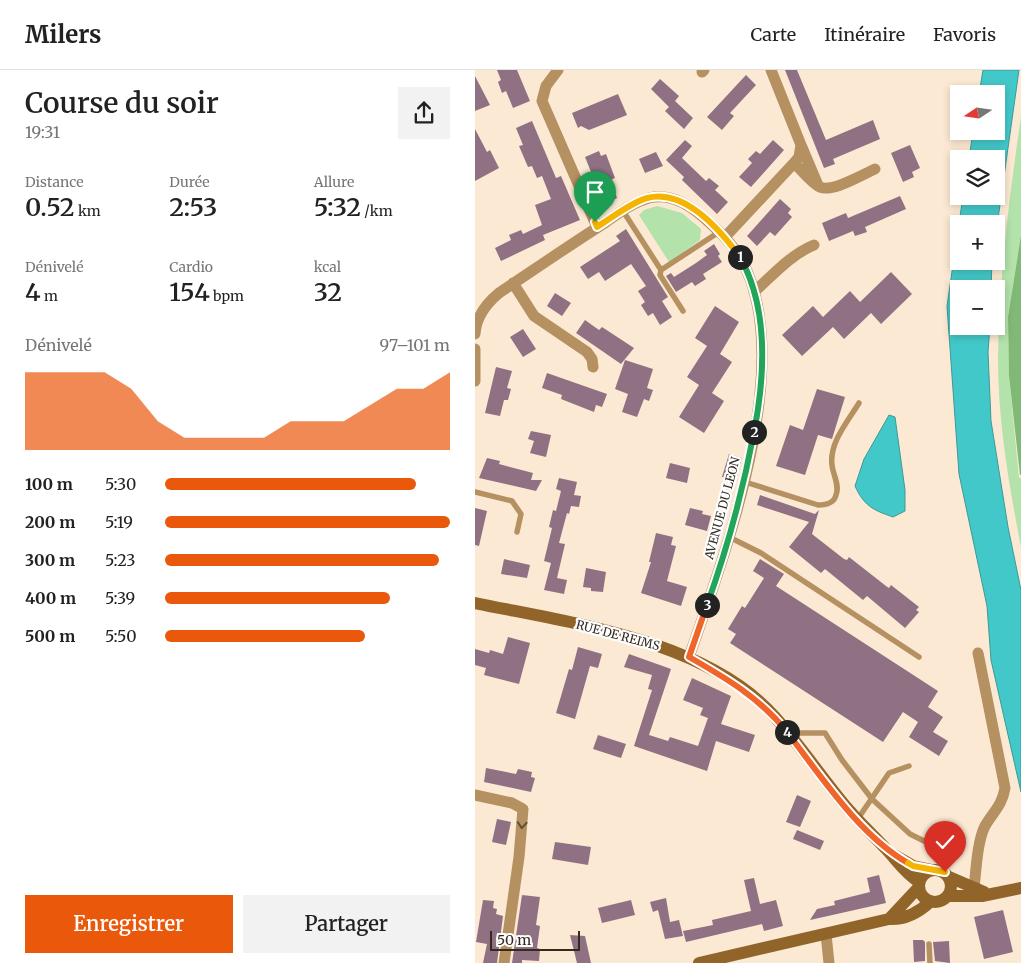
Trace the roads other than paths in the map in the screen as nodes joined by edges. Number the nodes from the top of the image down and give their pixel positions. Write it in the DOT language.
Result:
graph roads {
  1 [pos="558,70"];
  2 [pos="771,70"];
  3 [pos="801,145"];
  4 [pos="794,163"];
  5 [pos="875,169"];
  6 [pos="819,186"];
  7 [pos="623,211"];
  8 [pos="597,227"];
  9 [pos="722,235"];
  10 [pos="814,245"];
  11 [pos="661,270"];
  12 [pos="513,283"];
  13 [pos="754,292"];
  14 [pos="683,311"];
  15 [pos="475,330"];
  16 [pos="475,334"];
  17 [pos="475,350"];
  18 [pos="593,367"];
  19 [pos="475,381"];
  20 [pos="859,403"];
  21 [pos="745,482"];
  22 [pos="475,492"];
  23 [pos="517,532"];
  24 [pos="729,537"];
  25 [pos="475,602"];
  26 [pos="978,652"];
  27 [pos="689,657"];
  28 [pos="919,657"];
  29 [pos="791,738"];
  30 [pos="909,766"];
  31 [pos="475,795"];
  32 [pos="872,799"];
  33 [pos="857,820"];
  34 [pos="945,839"];
  35 [pos="889,852"];
  36 [pos="931,870"];
  37 [pos="949,878"];
  38 [pos="918,885"];
  39 [pos="1021,888"];
  40 [pos="974,889"];
  41 [pos="1000,892"];
  42 [pos="948,896"];
  43 [pos="929,902"];
  44 [pos="889,919"];
  45 [pos="826,934"];
  46 [pos="929,944"];
  47 [pos="504,963"];
  48 [pos="699,963"];
  49 [pos="829,963"];
  50 [pos="929,963"];
  1 -- 8 [label="street"];
  2 -- 3 [label="street"];
  3 -- 4 [label="street"];
  3 -- 6 [label="street"];
  4 -- 6 [label="street"];
  4 -- 9 [label="street"];
  5 -- 6 [label="street"];
  7 -- 8 [label="street, AVENUE DU LEON"];
  7 -- 9 [label="street, AVENUE DU LEON"];
  7 -- 11 [label="lane"];
  8 -- 12 [label="street, AVENUE DU LEON"];
  9 -- 11 [label="lane"];
  9 -- 13 [label="street, AVENUE DU LEON"];
  10 -- 13 [label="street"];
  11 -- 14 [label="lane"];
  12 -- 15 [label="street, AVENUE DU LEON"];
  12 -- 18 [label="street"];
  13 -- 21 [label="street, AVENUE DU LEON"];
  15 -- 16 [label="street, AVENUE DU LEON"];
  17 -- 19 [label="street"];
  20 -- 21 [label="lane"];
  21 -- 24 [label="street, AVENUE DU LEON"];
  22 -- 23 [label="lane"];
  24 -- 27 [label="street, AVENUE DU LEON"];
  24 -- 28 [label="lane"];
  25 -- 27 [label="main road, RUE DE REIMS"];
  26 -- 40 [label="street"];
  27 -- 29 [label="main road, RUE DE REIMS"];
  29 -- 32 [label="lane"];
  29 -- 33 [label="main road, RUE DE REIMS"];
  30 -- 32 [label="lane"];
  31 -- 47 [label="street, one-way"];
  32 -- 33 [label="lane"];
  32 -- 34 [label="lane"];
  33 -- 35 [label="main road, RUE DE REIMS"];
  35 -- 36 [label="main road, RUE DE REIMS"];
  35 -- 38 [label="main road, RUE DE REIMS"];
  36 -- 37 [label="main road"];
  36 -- 38 [label="main road"];
  37 -- 40 [label="main road"];
  37 -- 42 [label="main road"];
  38 -- 43 [label="main road"];
  38 -- 44 [label="main road"];
  39 -- 41 [label="main road"];
  40 -- 41 [label="main road"];
  41 -- 42 [label="main road"];
  42 -- 43 [label="main road"];
  43 -- 44 [label="main road"];
  44 -- 45 [label="main road"];
  45 -- 48 [label="main road"];
  45 -- 49 [label="street"];
  46 -- 50 [label="lane"];
}
